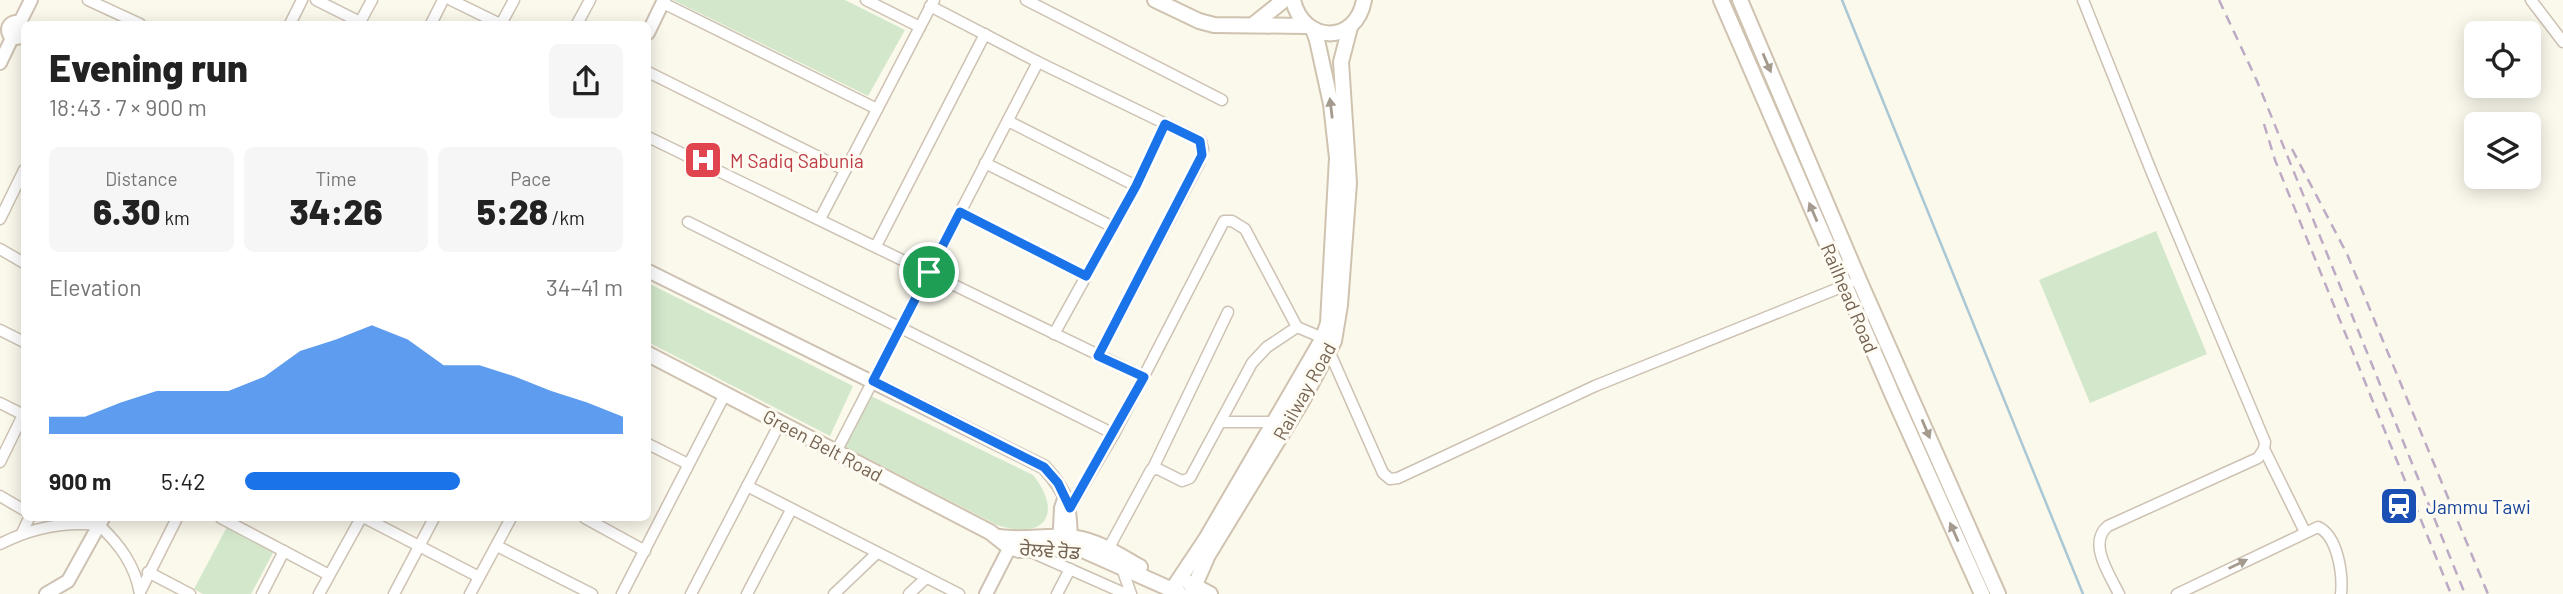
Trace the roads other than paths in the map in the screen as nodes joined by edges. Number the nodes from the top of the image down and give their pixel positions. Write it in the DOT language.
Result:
graph roads {
  1 [pos="31,0"];
  2 [pos="88,0"];
  3 [pos="302,0"];
  4 [pos="316,0"];
  5 [pos="372,0"];
  6 [pos="443,0"];
  7 [pos="451,0"];
  8 [pos="514,0"];
  9 [pos="590,0"];
  10 [pos="866,0"];
  11 [pos="1026,0"];
  12 [pos="1155,0"];
  13 [pos="1284,0"];
  14 [pos="1293,0"];
  15 [pos="1721,0"];
  16 [pos="1740,0"];
  17 [pos="2083,0"];
  18 [pos="2531,0"];
  19 [pos="664,1"];
  20 [pos="1364,1"];
  21 [pos="932,3"];
  22 [pos="134,21"];
  23 [pos="292,21"];
  24 [pos="356,21"];
  25 [pos="361,21"];
  26 [pos="432,21"];
  27 [pos="494,21"];
  28 [pos="502,21"];
  29 [pos="579,21"];
  30 [pos="1254,24"];
  31 [pos="651,27"];
  32 [pos="920,27"];
  33 [pos="1309,27"];
  34 [pos="1350,27"];
  35 [pos="15,29"];
  36 [pos="985,34"];
  37 [pos="2563,42"];
  38 [pos="1038,62"];
  39 [pos="0,63"];
  40 [pos="651,73"];
  41 [pos="1222,100"];
  42 [pos="877,109"];
  43 [pos="1007,121"];
  44 [pos="1165,124"];
  45 [pos="651,138"];
  46 [pos="985,163"];
  47 [pos="845,170"];
  48 [pos="21,176"];
  49 [pos="1136,186"];
  50 [pos="960,212"];
  51 [pos="0,219"];
  52 [pos="820,219"];
  53 [pos="688,222"];
  54 [pos="1113,227"];
  55 [pos="876,246"];
  56 [pos="0,249"];
  57 [pos="21,261"];
  58 [pos="651,272"];
  59 [pos="929,272"];
  60 [pos="1086,276"];
  61 [pos="1859,280"];
  62 [pos="1845,286"];
  63 [pos="1228,312"];
  64 [pos="1297,327"];
  65 [pos="900,328"];
  66 [pos="0,330"];
  67 [pos="1054,334"];
  68 [pos="21,340"];
  69 [pos="1326,345"];
  70 [pos="651,356"];
  71 [pos="1098,356"];
  72 [pos="1144,377"];
  73 [pos="873,381"];
  74 [pos="725,394"];
  75 [pos="1915,402"];
  76 [pos="0,403"];
  77 [pos="1898,408"];
  78 [pos="21,414"];
  79 [pos="21,421"];
  80 [pos="1221,422"];
  81 [pos="1274,422"];
  82 [pos="780,423"];
  83 [pos="1114,434"];
  84 [pos="651,446"];
  85 [pos="2264,449"];
  86 [pos="836,452"];
  87 [pos="0,462"];
  88 [pos="688,464"];
  89 [pos="1153,468"];
  90 [pos="747,486"];
  91 [pos="1066,495"];
  92 [pos="0,496"];
  93 [pos="21,508"];
  94 [pos="1070,508"];
  95 [pos="791,510"];
  96 [pos="28,521"];
  97 [pos="175,521"];
  98 [pos="227,521"];
  99 [pos="361,521"];
  100 [pos="369,521"];
  101 [pos="432,521"];
  102 [pos="510,521"];
  103 [pos="101,522"];
  104 [pos="599,522"];
  105 [pos="2305,532"];
  106 [pos="22,533"];
  107 [pos="1012,543"];
  108 [pos="1065,543"];
  109 [pos="0,544"];
  110 [pos="420,545"];
  111 [pos="497,546"];
  112 [pos="284,551"];
  113 [pos="645,551"];
  114 [pos="1028,551"];
  115 [pos="877,553"];
  116 [pos="1105,555"];
  117 [pos="1122,568"];
  118 [pos="1070,569"];
  119 [pos="148,572"];
  120 [pos="329,575"];
  121 [pos="479,577"];
  122 [pos="926,578"];
  123 [pos="68,581"];
  124 [pos="569,582"];
  125 [pos="1177,587"];
  126 [pos="1193,590"];
  127 [pos="140,593"];
  128 [pos="1124,593"];
  129 [pos="46,594"];
  130 [pos="72,594"];
  131 [pos="190,594"];
  132 [pos="262,594"];
  133 [pos="319,594"];
  134 [pos="394,594"];
  135 [pos="470,594"];
  136 [pos="562,594"];
  137 [pos="592,594"];
  138 [pos="622,594"];
  139 [pos="691,594"];
  140 [pos="747,594"];
  141 [pos="834,594"];
  142 [pos="909,594"];
  143 [pos="959,594"];
  144 [pos="986,594"];
  145 [pos="1056,594"];
  146 [pos="1210,594"];
  147 [pos="1982,594"];
  148 [pos="1997,594"];
  149 [pos="2119,594"];
  150 [pos="2177,594"];
  151 [pos="2341,594"];
  1 -- 35 [label="street"];
  2 -- 22 [label="street"];
  3 -- 23 [label="street"];
  4 -- 24 [label="street"];
  5 -- 25 [label="street"];
  6 -- 26 [label="street"];
  7 -- 27 [label="street"];
  8 -- 28 [label="street"];
  9 -- 29 [label="street"];
  10 -- 32 [label="street"];
  11 -- 41 [label="street"];
  12 -- 30 [label="main road"];
  13 -- 30 [label="main road"];
  14 -- 33 [label="main road"];
  62 -- 15 [label="main road, Railhead Road, one-way"];
  16 -- 61 [label="main road, Railhead Road, one-way"];
  17 -- 85 [label="street"];
  18 -- 37 [label="street"];
  19 -- 31 [label="street"];
  19 -- 42 [label="street"];
  20 -- 34 [label="main road, Railway Road"];
  21 -- 32 [label="street"];
  21 -- 36 [label="street"];
  30 -- 33 [label="main road"];
  32 -- 42 [label="street"];
  33 -- 34 [label="main road"];
  69 -- 33 [label="main road, one-way"];
  34 -- 69 [label="main road, Railway Road"];
  35 -- 39 [label="street"];
  36 -- 38 [label="street"];
  36 -- 55 [label="street"];
  38 -- 43 [label="street"];
  38 -- 44 [label="street"];
  40 -- 47 [label="street"];
  42 -- 47 [label="street"];
  43 -- 46 [label="street"];
  43 -- 49 [label="street"];
  44 -- 49 [label="street"];
  44 -- 71 [label="street"];
  45 -- 52 [label="street"];
  46 -- 50 [label="street"];
  46 -- 54 [label="street"];
  47 -- 52 [label="street"];
  48 -- 51 [label="street"];
  49 -- 54 [label="street"];
  50 -- 59 [label="street"];
  50 -- 60 [label="street"];
  52 -- 55 [label="street"];
  53 -- 65 [label="street"];
  54 -- 60 [label="street"];
  55 -- 59 [label="street"];
  56 -- 57 [label="street"];
  58 -- 73 [label="street"];
  59 -- 65 [label="street"];
  59 -- 67 [label="street"];
  60 -- 67 [label="street"];
  61 -- 62 [label="street"];
  61 -- 75 [label="main road, Railhead Road"];
  62 -- 69 [label="street"];
  62 -- 77 [label="main road, Railhead Road"];
  63 -- 89 [label="street"];
  64 -- 69 [label="street"];
  64 -- 72 [label="street"];
  64 -- 80 [label="street"];
  65 -- 73 [label="street"];
  65 -- 83 [label="street"];
  66 -- 68 [label="street"];
  67 -- 71 [label="street"];
  69 -- 81 [label="main road"];
  69 -- 126 [label="main road, Railway Road"];
  70 -- 74 [label="main road, Green Belt Road"];
  71 -- 72 [label="street"];
  72 -- 83 [label="street"];
  73 -- 86 [label="street"];
  73 -- 91 [label="street"];
  74 -- 82 [label="main road, Green Belt Road"];
  74 -- 88 [label="street"];
  75 -- 77 [label="main road"];
  75 -- 148 [label="main road, Railhead Road, one-way"];
  76 -- 78 [label="street"];
  147 -- 77 [label="main road, Railhead Road, one-way"];
  79 -- 87 [label="street"];
  80 -- 81 [label="street"];
  80 -- 89 [label="street"];
  81 -- 125 [label="main road"];
  82 -- 86 [label="main road, Green Belt Road"];
  82 -- 90 [label="street"];
  83 -- 94 [label="street"];
  84 -- 88 [label="street"];
  85 -- 105 [label="street"];
  85 -- 149 [label="street"];
  86 -- 107 [label="main road, Green Belt Road"];
  88 -- 113 [label="street"];
  89 -- 116 [label="street"];
  90 -- 95 [label="street"];
  90 -- 139 [label="street"];
  91 -- 94 [label="street"];
  91 -- 108 [label="street"];
  92 -- 93 [label="street"];
  94 -- 108 [label="street"];
  95 -- 115 [label="street"];
  95 -- 140 [label="street"];
  96 -- 106 [label="street"];
  97 -- 119 [label="street"];
  98 -- 112 [label="street"];
  99 -- 120 [label="street"];
  100 -- 110 [label="street"];
  101 -- 110 [label="street"];
  102 -- 111 [label="street"];
  103 -- 106 [label="street"];
  103 -- 123 [label="street"];
  103 -- 127 [label="street"];
  104 -- 113 [label="street"];
  150 -- 105 [label="street, one-way"];
  105 -- 151 [label="street"];
  106 -- 109 [label="street"];
  107 -- 108 [label="main road"];
  107 -- 114 [label="main road, ਰੇਲਵੇ ਰੋਡ"];
  107 -- 144 [label="street"];
  108 -- 114 [label="main road, ਰੇਲਵੇ ਰੋਡ"];
  108 -- 116 [label="main road"];
  110 -- 121 [label="street"];
  110 -- 134 [label="street"];
  111 -- 121 [label="street"];
  111 -- 124 [label="street"];
  112 -- 120 [label="street"];
  112 -- 132 [label="street"];
  113 -- 138 [label="street"];
  114 -- 118 [label="street"];
  115 -- 122 [label="street"];
  115 -- 141 [label="street"];
  116 -- 117 [label="main road, ਰੇਲਵੇ ਰੋਡ"];
  116 -- 125 [label="main road"];
  117 -- 125 [label="main road, ਰੇਲਵੇ ਰੋਡ"];
  117 -- 128 [label="street"];
  118 -- 128 [label="street"];
  118 -- 145 [label="street"];
  119 -- 127 [label="street"];
  119 -- 131 [label="street"];
  120 -- 133 [label="street"];
  121 -- 135 [label="street"];
  122 -- 142 [label="street"];
  122 -- 143 [label="street"];
  123 -- 129 [label="street"];
  123 -- 130 [label="street"];
  124 -- 136 [label="street"];
  124 -- 137 [label="street"];
  125 -- 126 [label="main road"];
  126 -- 146 [label="main road"];
}
